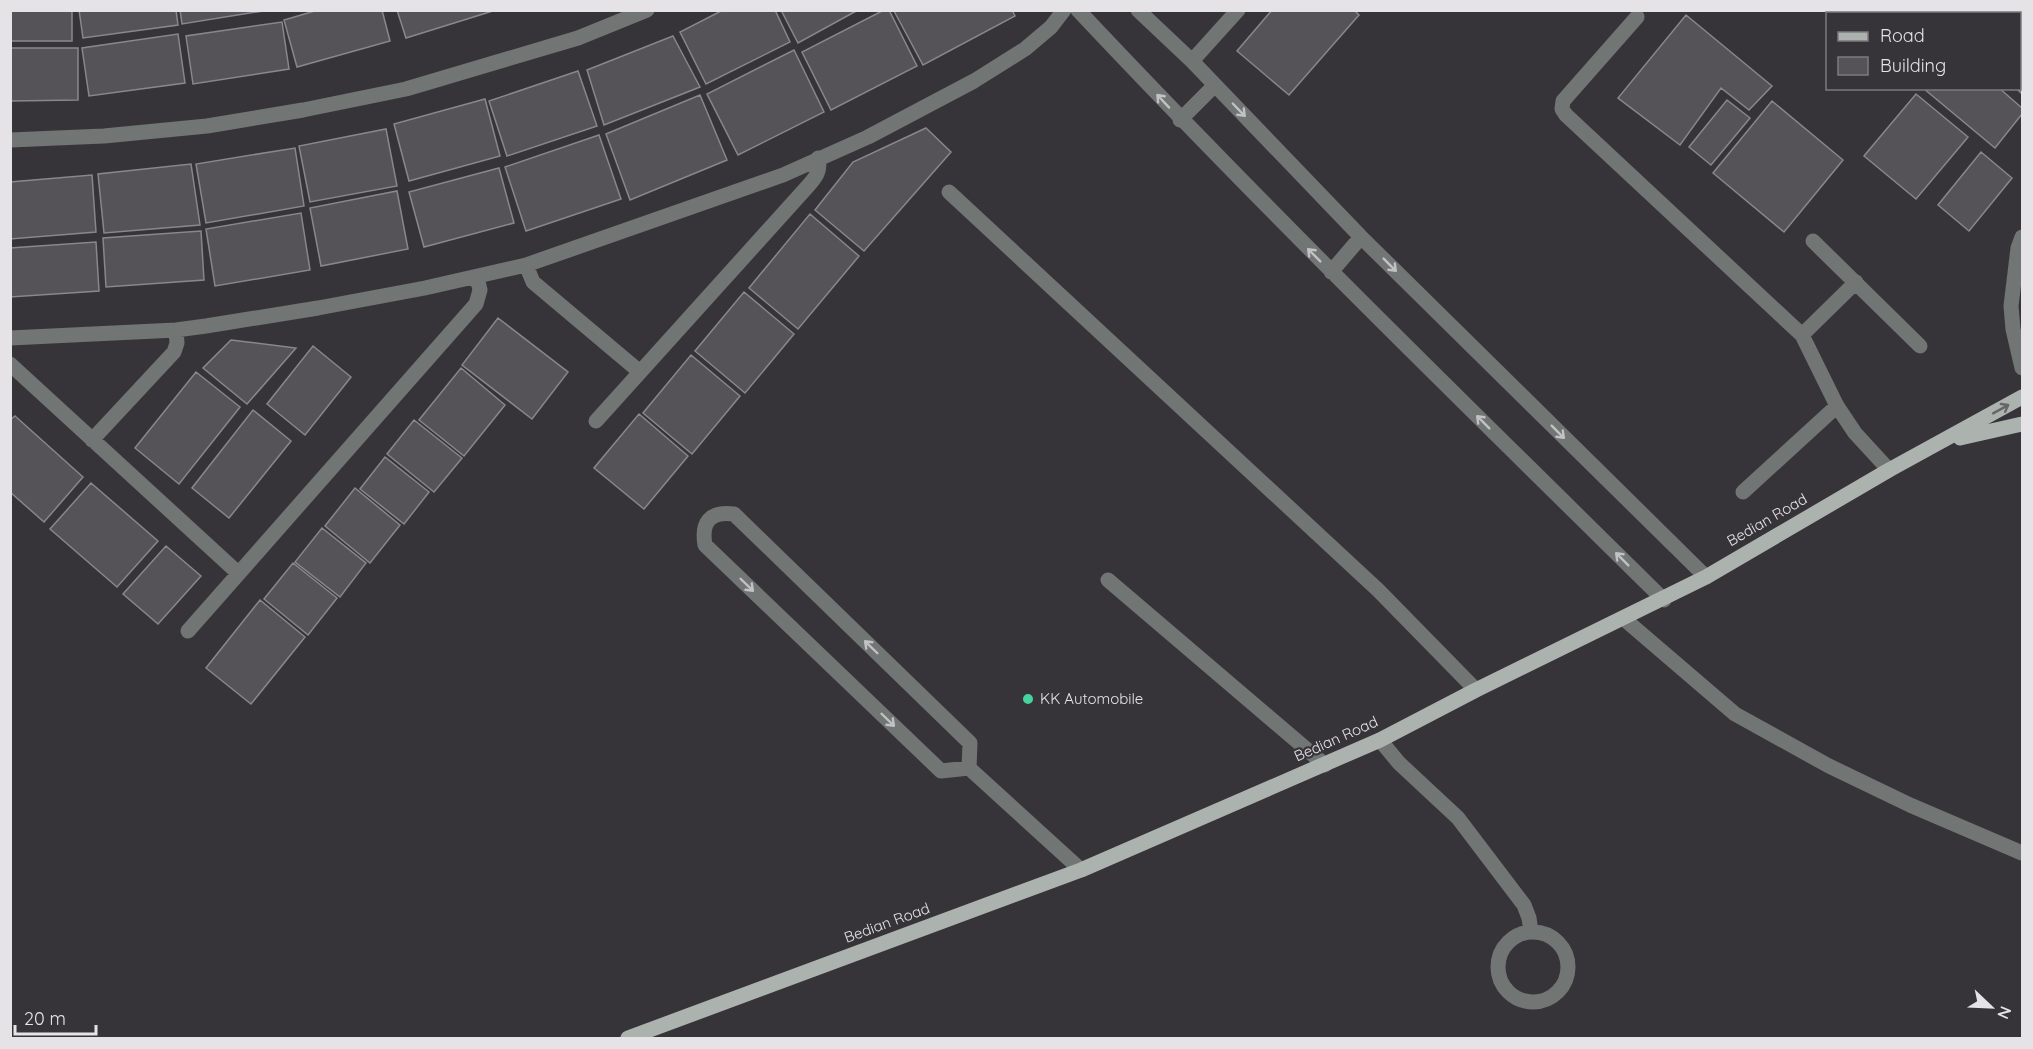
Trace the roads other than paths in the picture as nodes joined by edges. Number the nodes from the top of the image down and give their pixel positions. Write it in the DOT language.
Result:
graph roads {
  1 [pos="646,10"];
  2 [pos="1064,10"];
  3 [pos="1078,10"];
  4 [pos="1138,10"];
  5 [pos="1238,10"];
  6 [pos="1637,17"];
  7 [pos="1192,61"];
  8 [pos="1215,85"];
  9 [pos="1180,120"];
  10 [pos="10,140"];
  11 [pos="818,158"];
  12 [pos="949,192"];
  13 [pos="1361,237"];
  14 [pos="2022,237"];
  15 [pos="1813,241"];
  16 [pos="526,265"];
  17 [pos="1331,272"];
  18 [pos="477,277"];
  19 [pos="2015,277"];
  20 [pos="1856,282"];
  21 [pos="2022,292"];
  22 [pos="176,330"];
  23 [pos="1802,335"];
  24 [pos="10,338"];
  25 [pos="1920,346"];
  26 [pos="10,364"];
  27 [pos="2022,368"];
  28 [pos="640,372"];
  29 [pos="2022,397"];
  30 [pos="1837,406"];
  31 [pos="596,421"];
  32 [pos="2022,424"];
  33 [pos="92,440"];
  34 [pos="1942,442"];
  35 [pos="1889,470"];
  36 [pos="1743,492"];
  37 [pos="238,573"];
  38 [pos="1706,577"];
  39 [pos="1108,580"];
  40 [pos="1664,600"];
  41 [pos="1623,618"];
  42 [pos="188,631"];
  43 [pos="1476,690"];
  44 [pos="1380,740"];
  45 [pos="1325,765"];
  46 [pos="969,768"];
  47 [pos="2022,853"];
  48 [pos="1081,870"];
  49 [pos="1531,931"];
  50 [pos="628,1038"];
  1 -- 10 [label="street"];
  2 -- 11 [label="street"];
  9 -- 3 [label="street, one-way"];
  4 -- 7 [label="street"];
  5 -- 7 [label="street"];
  6 -- 23 [label="street"];
  7 -- 8 [label="street"];
  8 -- 9 [label="street"];
  8 -- 13 [label="street, one-way"];
  17 -- 9 [label="street, one-way"];
  11 -- 16 [label="street"];
  11 -- 28 [label="street"];
  12 -- 43 [label="street"];
  13 -- 17 [label="street"];
  13 -- 38 [label="street, one-way"];
  14 -- 19 [label="street"];
  15 -- 20 [label="street"];
  16 -- 18 [label="street"];
  16 -- 28 [label="street"];
  40 -- 17 [label="street, one-way"];
  18 -- 22 [label="street"];
  18 -- 37 [label="street"];
  19 -- 21 [label="street"];
  19 -- 27 [label="street"];
  20 -- 23 [label="street"];
  20 -- 25 [label="street"];
  22 -- 24 [label="street"];
  22 -- 33 [label="street"];
  23 -- 30 [label="street"];
  26 -- 33 [label="street"];
  28 -- 31 [label="street"];
  34 -- 29 [label="main road, Bedian Road, one-way"];
  30 -- 35 [label="street"];
  30 -- 36 [label="street"];
  32 -- 34 [label="main road"];
  33 -- 37 [label="street"];
  34 -- 35 [label="main road, Bedian Road"];
  35 -- 38 [label="main road, Bedian Road"];
  37 -- 42 [label="street"];
  38 -- 40 [label="main road, Bedian Road"];
  39 -- 45 [label="street"];
  40 -- 41 [label="main road, Bedian Road"];
  41 -- 43 [label="main road, Bedian Road"];
  41 -- 47 [label="street"];
  43 -- 44 [label="main road, Bedian Road"];
  44 -- 45 [label="main road, Bedian Road"];
  44 -- 49 [label="street"];
  45 -- 48 [label="main road, Bedian Road"];
  46 -- 46 [label="street, one-way"];
  46 -- 48 [label="street"];
  48 -- 50 [label="main road, Bedian Road"];
  49 -- 49 [label="street"];
}
